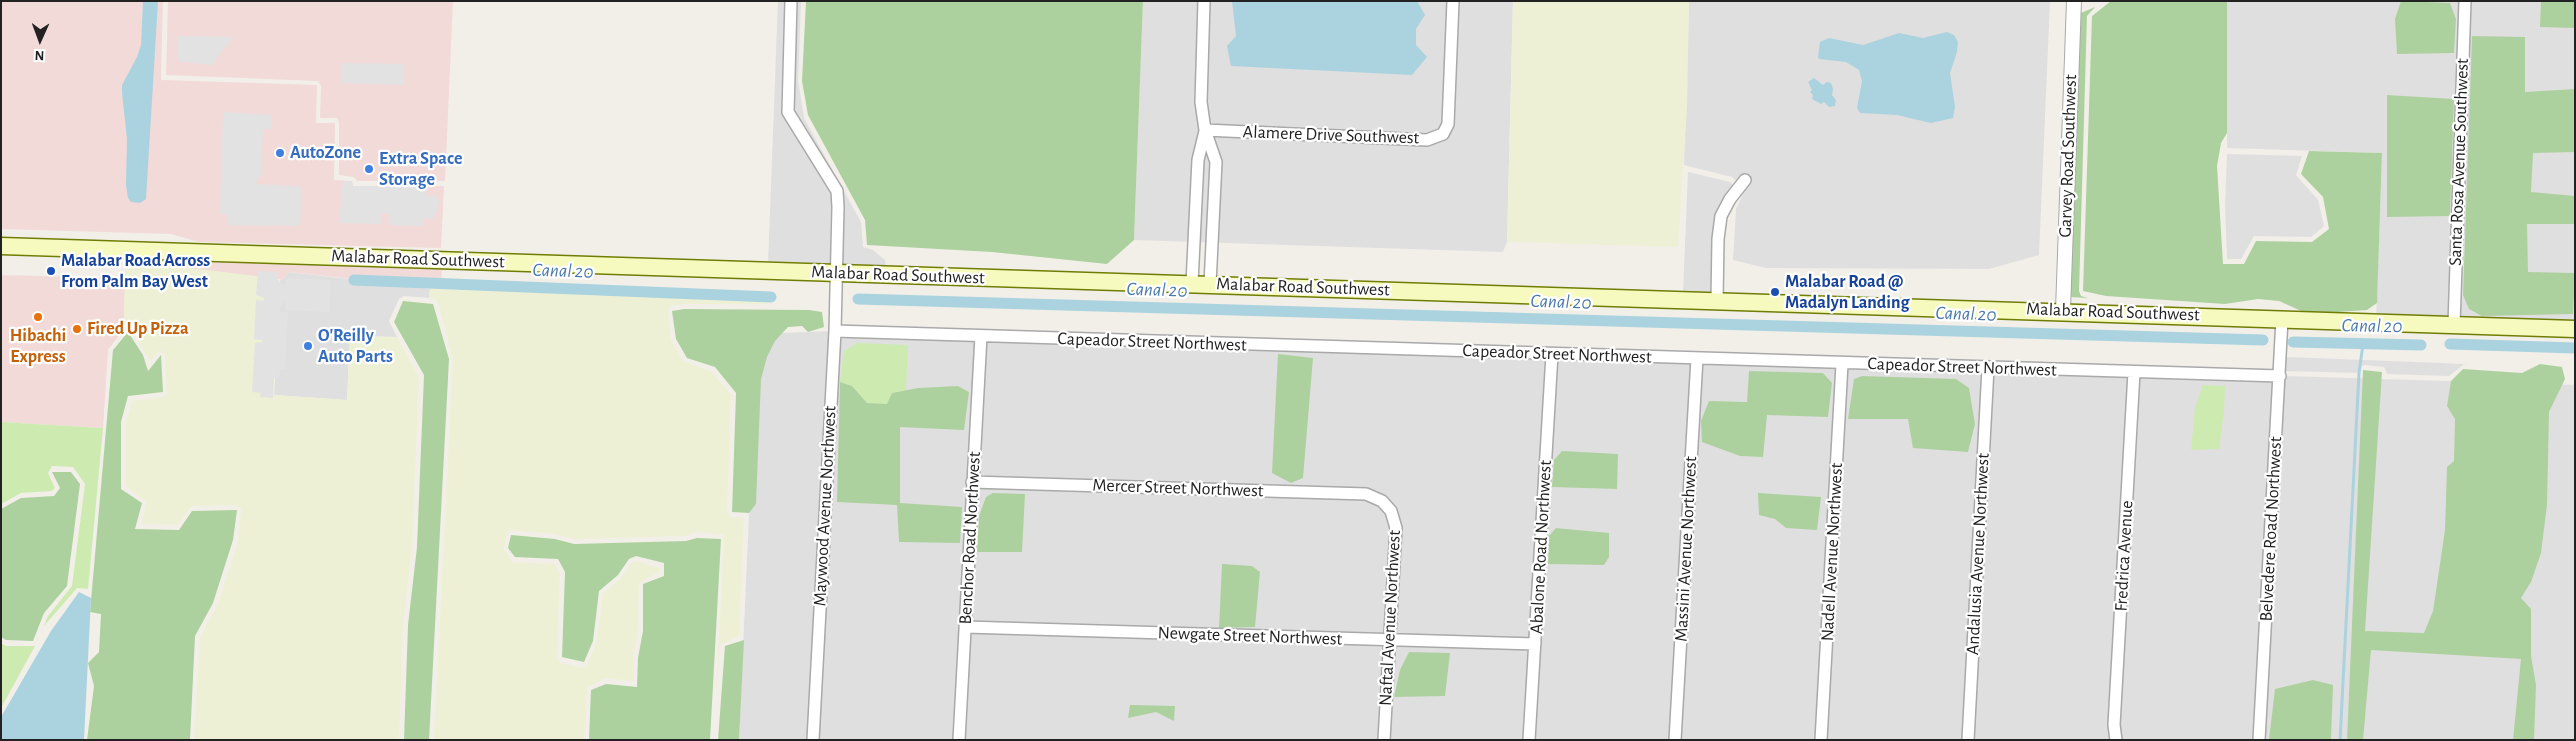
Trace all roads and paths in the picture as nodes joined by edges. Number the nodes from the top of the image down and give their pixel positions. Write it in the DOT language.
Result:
graph roads {
  1 [pos="791,1"];
  2 [pos="1204,1"];
  3 [pos="1453,1"];
  4 [pos="2074,1"];
  5 [pos="2465,1"];
  6 [pos="1205,130"];
  7 [pos="1745,180"];
  8 [pos="1,246"];
  9 [pos="835,273"];
  10 [pos="1192,283"];
  11 [pos="1210,284"];
  12 [pos="1717,300"];
  13 [pos="2063,310"];
  14 [pos="2282,319"];
  15 [pos="2454,324"];
  16 [pos="2575,328"];
  17 [pos="834,331"];
  18 [pos="981,336"];
  19 [pos="1552,354"];
  20 [pos="1698,358"];
  21 [pos="1842,364"];
  22 [pos="1988,368"];
  23 [pos="2134,372"];
  24 [pos="2280,376"];
  25 [pos="972,482"];
  26 [pos="1382,501"];
  27 [pos="966,627"];
  28 [pos="1389,640"];
  29 [pos="1535,644"];
  30 [pos="813,740"];
  31 [pos="959,740"];
  32 [pos="1384,740"];
  33 [pos="1529,740"];
  34 [pos="1675,740"];
  35 [pos="1821,740"];
  36 [pos="1968,740"];
  37 [pos="2116,740"];
  38 [pos="2259,740"];
  1 -- 9 [label="street, Maywood Avenue Northwest"];
  2 -- 6 [label="street"];
  3 -- 6 [label="street, Alamere Drive Southwest"];
  4 -- 13 [label="street, Garvey Road Southwest"];
  5 -- 15 [label="street, Santa Rosa Avenue Southwest"];
  6 -- 10 [label="street"];
  6 -- 11 [label="street"];
  7 -- 12 [label="street"];
  8 -- 9 [label="main road, Malabar Road Southwest"];
  9 -- 10 [label="main road, Malabar Road Southwest"];
  9 -- 17 [label="street, Maywood Avenue Northwest"];
  10 -- 11 [label="main road, Malabar Road Southwest"];
  11 -- 12 [label="main road, Malabar Road Southwest"];
  12 -- 13 [label="main road, Malabar Road Southwest"];
  13 -- 14 [label="main road, Malabar Road Southwest"];
  14 -- 15 [label="main road, Malabar Road Southwest"];
  14 -- 24 [label="street, Belvedere Road Northwest"];
  15 -- 16 [label="main road, Malabar Road Southwest"];
  17 -- 18 [label="street, Capeador Street Northwest"];
  17 -- 30 [label="street, Maywood Avenue Northwest"];
  18 -- 19 [label="street, Capeador Street Northwest"];
  18 -- 25 [label="street, Benchor Road Northwest"];
  19 -- 20 [label="street, Capeador Street Northwest"];
  19 -- 29 [label="street, Abalone Road Northwest"];
  20 -- 21 [label="street, Capeador Street Northwest"];
  20 -- 34 [label="street, Massini Avenue Northwest"];
  21 -- 22 [label="street, Capeador Street Northwest"];
  21 -- 35 [label="street, Nadell Avenue Northwest"];
  22 -- 23 [label="street, Capeador Street Northwest"];
  22 -- 36 [label="street, Andalusia Avenue Northwest"];
  23 -- 24 [label="street, Capeador Street Northwest"];
  23 -- 37 [label="street, Fredrica Avenue"];
  24 -- 38 [label="street, Belvedere Road Northwest"];
  25 -- 26 [label="street, Mercer Street Northwest"];
  25 -- 27 [label="street, Benchor Road Northwest"];
  26 -- 28 [label="street, Naftal Avenue Northwest"];
  27 -- 28 [label="street, Newgate Street Northwest"];
  27 -- 31 [label="street, Benchor Road Northwest"];
  28 -- 29 [label="street, Newgate Street Northwest"];
  28 -- 32 [label="street, Naftal Avenue Northwest"];
  29 -- 33 [label="street, Abalone Road Northwest"];
}
